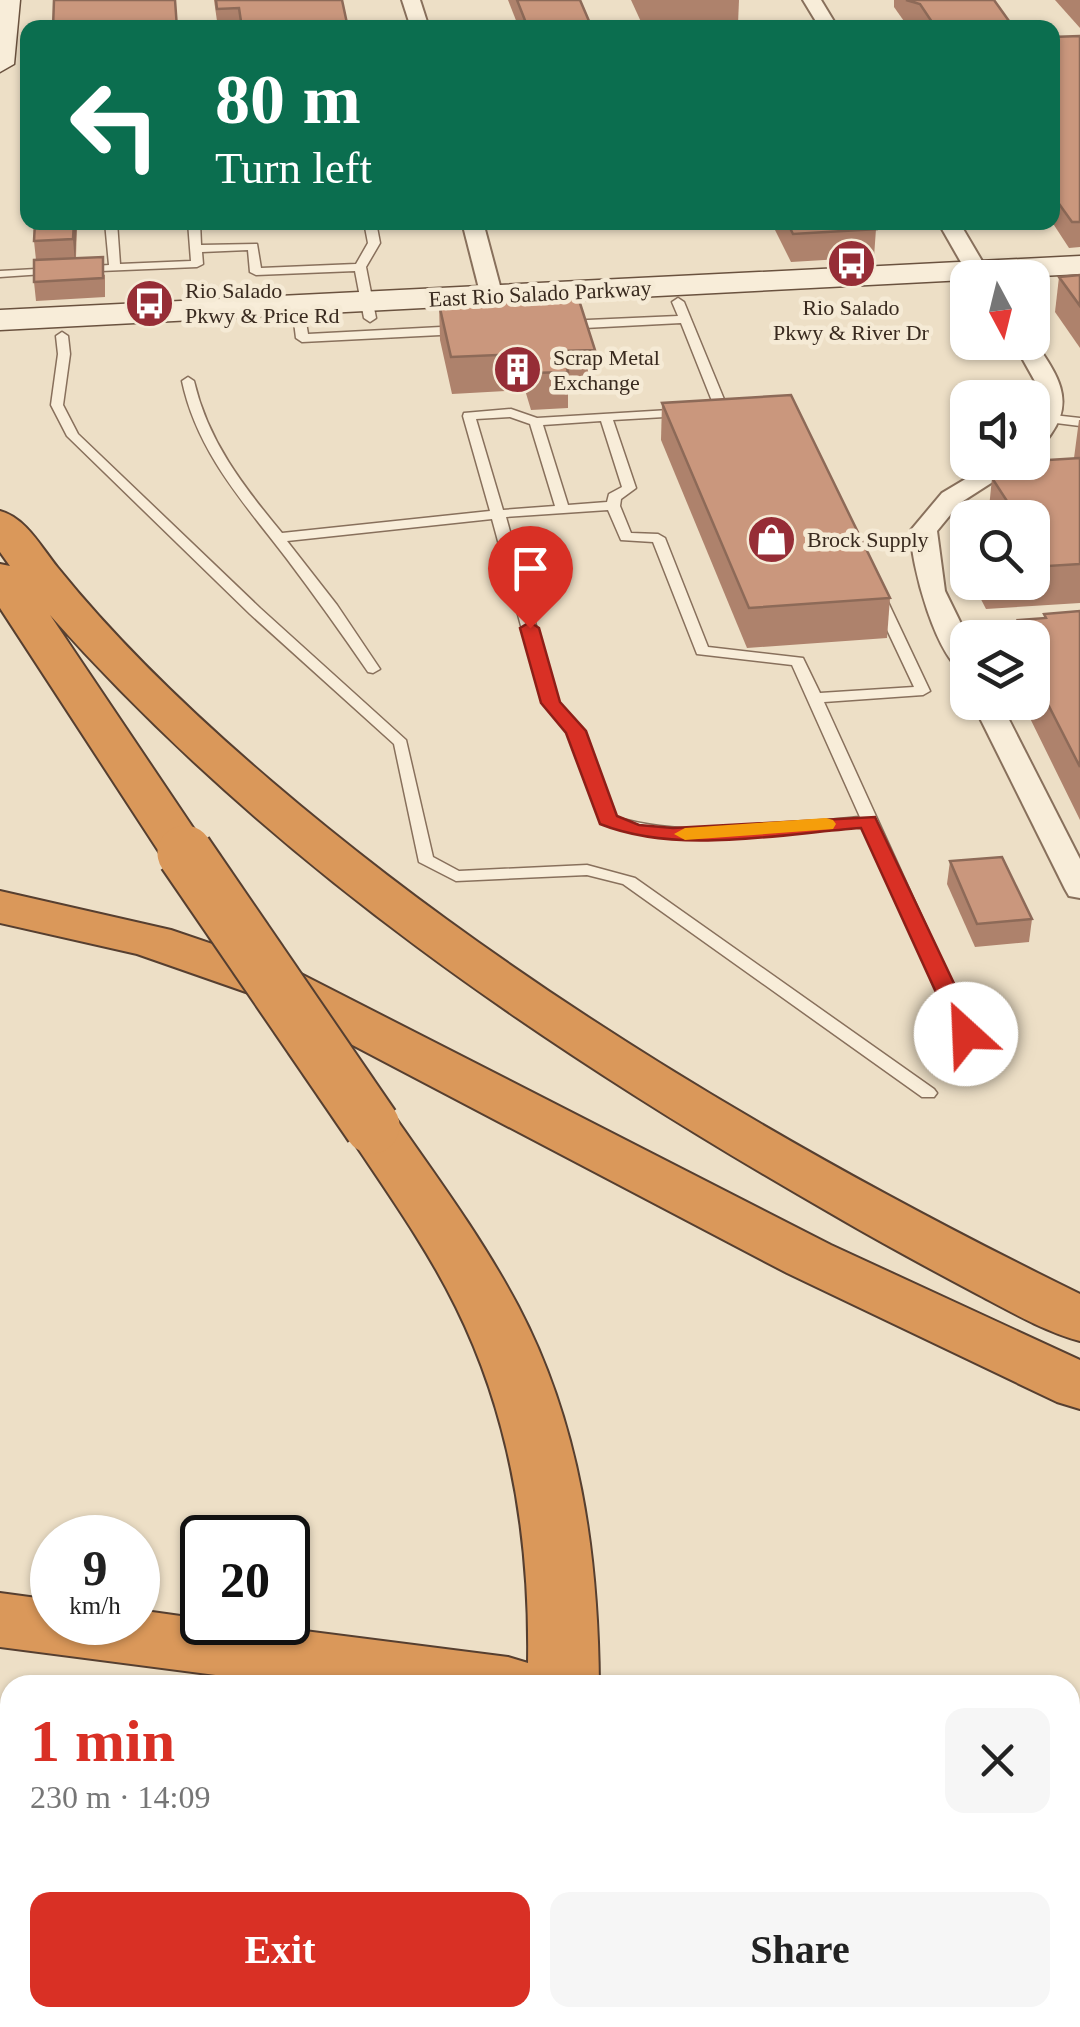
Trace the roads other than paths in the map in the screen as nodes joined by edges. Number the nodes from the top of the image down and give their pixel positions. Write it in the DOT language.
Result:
graph roads {
  1 [pos="8,0"];
  2 [pos="0,64"];
  3 [pos="112,230"];
  4 [pos="195,230"];
  5 [pos="372,230"];
  6 [pos="474,230"];
  7 [pos="952,230"];
  8 [pos="196,249"];
  9 [pos="966,260"];
  10 [pos="1080,264"];
  11 [pos="360,266"];
  12 [pos="115,268"];
  13 [pos="1050,268"];
  14 [pos="0,274"];
  15 [pos="950,280"];
  16 [pos="950,281"];
  17 [pos="1080,281"];
  18 [pos="1050,283"];
  19 [pos="368,310"];
  20 [pos="681,311"];
  21 [pos="492,316"];
  22 [pos="0,320"];
  23 [pos="300,322"];
  24 [pos="556,325"];
  25 [pos="62,336"];
  26 [pos="0,340"];
  27 [pos="1035,360"];
  28 [pos="188,381"];
  29 [pos="606,417"];
  30 [pos="1053,419"];
  31 [pos="536,422"];
  32 [pos="1050,422"];
  33 [pos="1080,422"];
  34 [pos="982,480"];
  35 [pos="613,506"];
  36 [pos="563,509"];
  37 [pos="498,514"];
  38 [pos="0,524"];
  39 [pos="278,538"];
  40 [pos="13,574"];
  41 [pos="870,577"];
  42 [pos="950,628"];
  43 [pos="372,670"];
  44 [pos="815,698"];
  45 [pos="995,720"];
  46 [pos="868,821"];
  47 [pos="1080,889"];
  48 [pos="0,906"];
  49 [pos="966,1034"];
  50 [pos="928,1093"];
  51 [pos="1080,1320"];
  52 [pos="1080,1386"];
  53 [pos="0,1620"];
  54 [pos="430,1675"];
  55 [pos="563,1675"];
  1 -- 2 [label="main road"];
  3 -- 12 [label="lane"];
  4 -- 8 [label="lane"];
  5 -- 11 [label="lane"];
  6 -- 21 [label="street"];
  7 -- 9 [label="street"];
  8 -- 11 [label="lane"];
  8 -- 12 [label="lane"];
  10 -- 13 [label="main road, East Rio Salado Parkway"];
  11 -- 19 [label="lane"];
  12 -- 14 [label="lane"];
  15 -- 21 [label="main road, East Rio Salado Parkway"];
  16 -- 20 [label="main road, East Rio Salado Parkway"];
  17 -- 18 [label="main road"];
  19 -- 21 [label="main road, East Rio Salado Parkway"];
  19 -- 22 [label="main road, East Rio Salado Parkway"];
  19 -- 23 [label="main road, East Rio Salado Parkway"];
  20 -- 21 [label="main road, East Rio Salado Parkway"];
  20 -- 24 [label="lane"];
  20 -- 29 [label="lane"];
  21 -- 23 [label="lane"];
  23 -- 25 [label="main road, East Rio Salado Parkway"];
  25 -- 26 [label="main road, East Rio Salado Parkway"];
  25 -- 50 [label="lane"];
  27 -- 30 [label="street"];
  28 -- 39 [label="lane"];
  29 -- 31 [label="lane"];
  29 -- 35 [label="lane"];
  30 -- 32 [label="street"];
  30 -- 33 [label="lane"];
  31 -- 36 [label="lane"];
  31 -- 37 [label="lane"];
  34 -- 42 [label="street"];
  35 -- 36 [label="lane"];
  35 -- 44 [label="lane"];
  36 -- 37 [label="lane"];
  37 -- 39 [label="lane"];
  37 -- 46 [label="lane"];
  38 -- 40 [label="highway"];
  39 -- 43 [label="lane"];
  40 -- 51 [label="highway"];
  40 -- 55 [label="highway, bridge"];
  41 -- 44 [label="lane"];
  44 -- 46 [label="lane"];
  45 -- 47 [label="street"];
  46 -- 49 [label="lane"];
  48 -- 52 [label="highway"];
  53 -- 54 [label="highway"];
}
